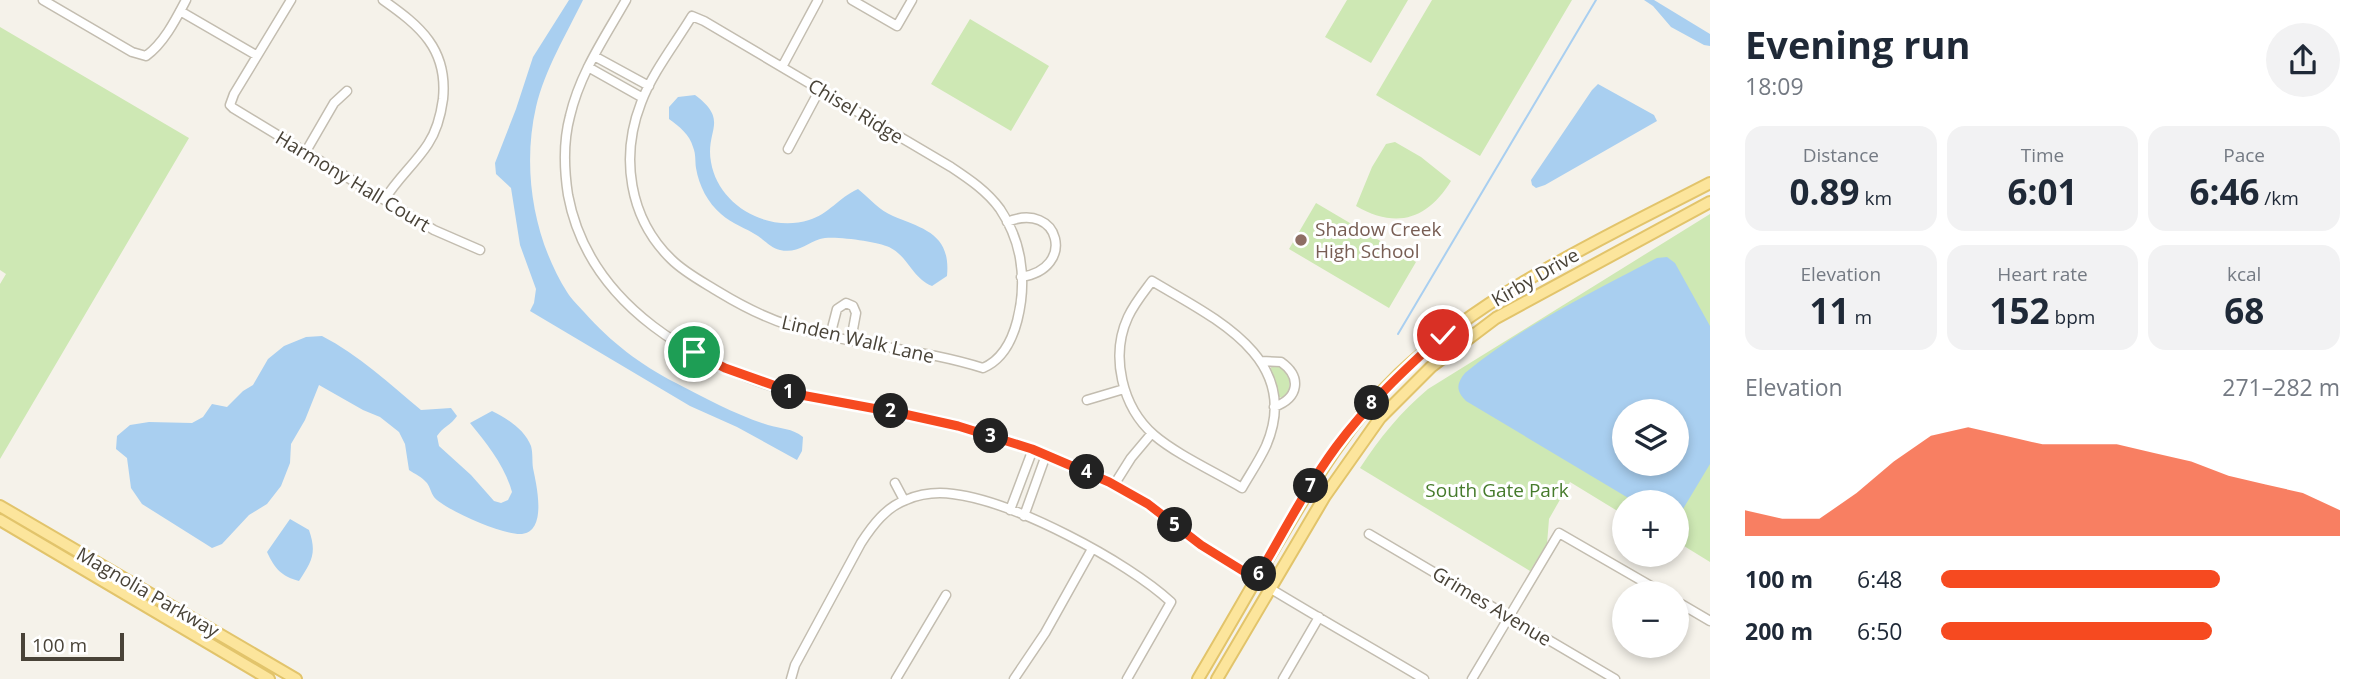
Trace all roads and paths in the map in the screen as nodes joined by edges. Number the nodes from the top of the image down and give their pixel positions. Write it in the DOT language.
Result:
graph roads {
  1 [pos="43,0"];
  2 [pos="186,0"];
  3 [pos="291,0"];
  4 [pos="383,0"];
  5 [pos="626,0"];
  6 [pos="818,0"];
  7 [pos="852,0"];
  8 [pos="912,0"];
  9 [pos="180,12"];
  10 [pos="692,16"];
  11 [pos="256,55"];
  12 [pos="594,56"];
  13 [pos="588,67"];
  14 [pos="782,68"];
  15 [pos="649,86"];
  16 [pos="820,89"];
  17 [pos="348,91"];
  18 [pos="643,98"];
  19 [pos="788,149"];
  20 [pos="305,153"];
  21 [pos="1710,183"];
  22 [pos="385,199"];
  23 [pos="1710,202"];
  24 [pos="1007,222"];
  25 [pos="480,250"];
  26 [pos="1021,277"];
  27 [pos="831,336"];
  28 [pos="851,340"];
  29 [pos="1261,361"];
  30 [pos="994,363"];
  31 [pos="1398,375"];
  32 [pos="1410,388"];
  33 [pos="1124,389"];
  34 [pos="1087,400"];
  35 [pos="1274,407"];
  36 [pos="1152,433"];
  37 [pos="1032,449"];
  38 [pos="1046,455"];
  39 [pos="895,483"];
  40 [pos="1114,485"];
  41 [pos="904,500"];
  42 [pos="0,506"];
  43 [pos="1010,510"];
  44 [pos="1024,516"];
  45 [pos="0,520"];
  46 [pos="1369,534"];
  47 [pos="1092,550"];
  48 [pos="1256,579"];
  49 [pos="1642,581"];
  50 [pos="1271,589"];
  51 [pos="946,595"];
  52 [pos="1689,609"];
  53 [pos="1509,616"];
  54 [pos="1319,617"];
  55 [pos="1710,621"];
  56 [pos="269,679"];
  57 [pos="296,679"];
  58 [pos="790,679"];
  59 [pos="896,679"];
  60 [pos="1014,679"];
  61 [pos="1127,679"];
  62 [pos="1198,679"];
  63 [pos="1217,679"];
  64 [pos="1283,679"];
  65 [pos="1424,679"];
  66 [pos="1472,679"];
  67 [pos="1615,679"];
  1 -- 9 [label="street"];
  2 -- 9 [label="street"];
  3 -- 11 [label="street"];
  4 -- 22 [label="street"];
  5 -- 12 [label="street"];
  6 -- 14 [label="street"];
  7 -- 8 [label="street"];
  9 -- 11 [label="street"];
  10 -- 14 [label="street, Chisel Ridge"];
  10 -- 15 [label="street, Linden Walk Lane"];
  11 -- 20 [label="street, Harmony Hall Court"];
  12 -- 13 [label="street"];
  12 -- 15 [label="street"];
  13 -- 18 [label="street"];
  13 -- 37 [label="street"];
  14 -- 16 [label="street, Chisel Ridge"];
  15 -- 18 [label="street, Linden Walk Lane"];
  16 -- 19 [label="street"];
  16 -- 24 [label="street, Chisel Ridge"];
  17 -- 20 [label="street"];
  18 -- 27 [label="street, Linden Walk Lane"];
  20 -- 22 [label="street, Harmony Hall Court"];
  21 -- 31 [label="main road, Kirby Drive"];
  22 -- 25 [label="street, Harmony Hall Court"];
  23 -- 32 [label="main road, Kirby Drive"];
  24 -- 26 [label="street, Chisel Ridge"];
  24 -- 26 [label="street"];
  26 -- 30 [label="street, Chisel Ridge"];
  27 -- 28 [label="street, Linden Walk Lane"];
  27 -- 28 [label="street"];
  28 -- 30 [label="street, Linden Walk Lane"];
  29 -- 33 [label="street"];
  29 -- 35 [label="street"];
  29 -- 35 [label="street"];
  31 -- 32 [label="main road"];
  31 -- 48 [label="main road, Kirby Drive"];
  32 -- 50 [label="main road, Kirby Drive"];
  33 -- 34 [label="street"];
  33 -- 36 [label="street"];
  35 -- 36 [label="street"];
  36 -- 40 [label="street"];
  37 -- 38 [label="street"];
  37 -- 43 [label="street"];
  38 -- 40 [label="street"];
  38 -- 44 [label="street"];
  39 -- 41 [label="street"];
  40 -- 48 [label="street"];
  41 -- 43 [label="street"];
  41 -- 58 [label="street"];
  42 -- 57 [label="main road, Magnolia Parkway"];
  43 -- 44 [label="street"];
  44 -- 47 [label="street"];
  45 -- 56 [label="main road, Magnolia Parkway"];
  46 -- 53 [label="street, Grimes Avenue"];
  47 -- 60 [label="street"];
  47 -- 61 [label="street"];
  48 -- 50 [label="street"];
  48 -- 62 [label="main road, Kirby Drive"];
  49 -- 53 [label="street"];
  50 -- 54 [label="street"];
  50 -- 63 [label="main road, Kirby Drive"];
  51 -- 59 [label="street"];
  52 -- 55 [label="street"];
  53 -- 66 [label="street"];
  53 -- 67 [label="street, Grimes Avenue"];
  54 -- 64 [label="street"];
  54 -- 65 [label="street"];
}
